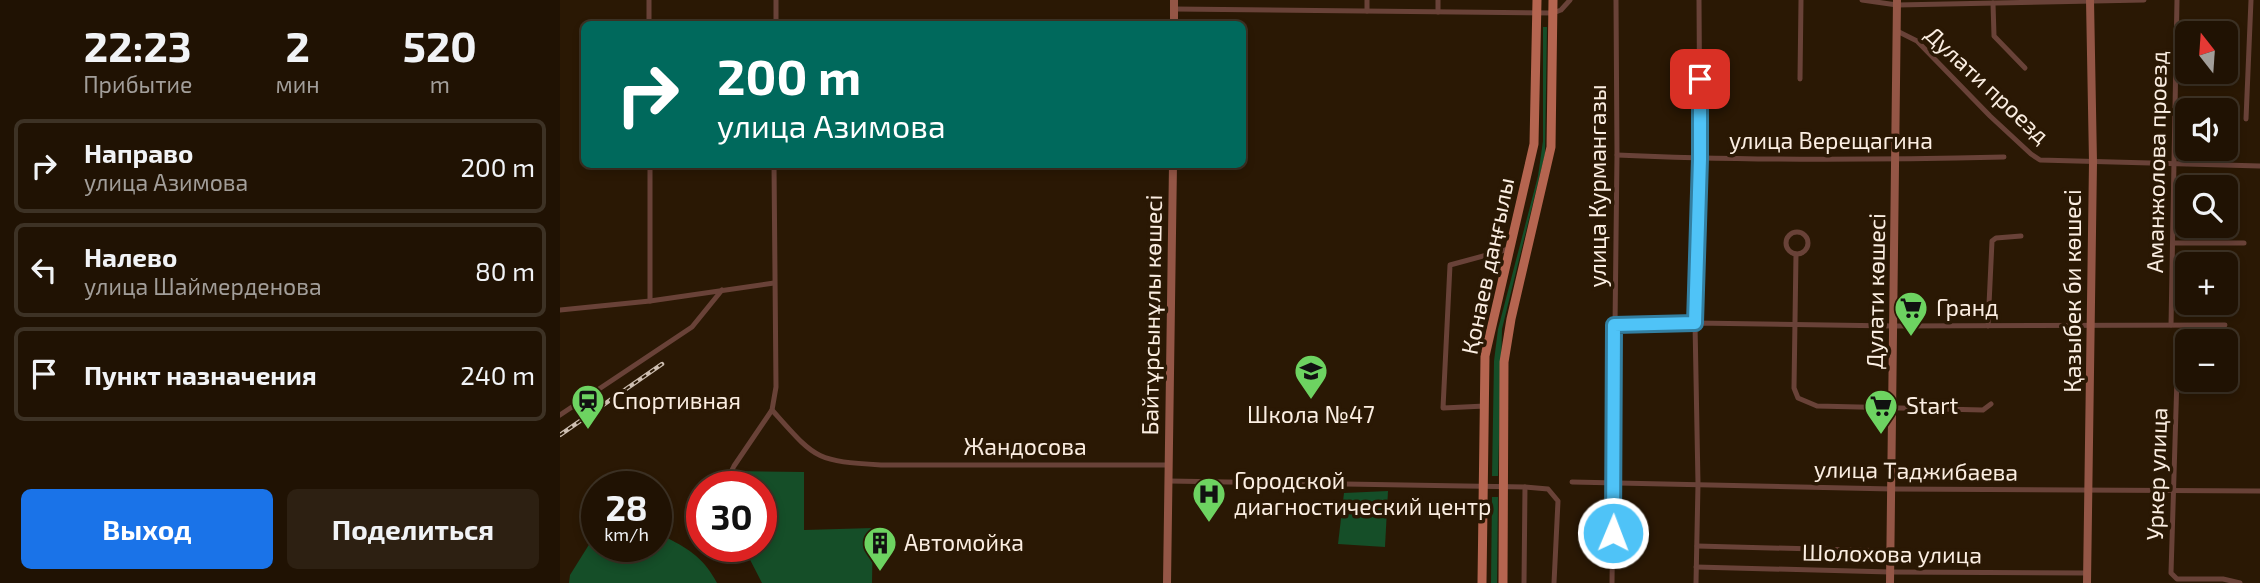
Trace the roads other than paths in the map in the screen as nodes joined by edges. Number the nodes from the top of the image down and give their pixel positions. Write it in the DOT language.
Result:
graph roads {
  1 [pos="649,0"];
  2 [pos="776,0"];
  3 [pos="1367,0"];
  4 [pos="1438,0"];
  5 [pos="1537,0"];
  6 [pos="1553,0"];
  7 [pos="1570,0"];
  8 [pos="1616,0"];
  9 [pos="1699,0"];
  10 [pos="1801,0"];
  11 [pos="1862,0"];
  12 [pos="2144,0"];
  13 [pos="2177,0"];
  14 [pos="2250,0"];
  15 [pos="2260,0"];
  16 [pos="2090,1"];
  17 [pos="1996,2"];
  18 [pos="1897,3"];
  19 [pos="1174,5"];
  20 [pos="1367,11"];
  21 [pos="1438,12"];
  22 [pos="1537,13"];
  23 [pos="1553,13"];
  24 [pos="649,21"];
  25 [pos="776,21"];
  26 [pos="1898,31"];
  27 [pos="2025,68"];
  28 [pos="1800,79"];
  29 [pos="2246,119"];
  30 [pos="1617,155"];
  31 [pos="2004,157"];
  32 [pos="1700,159"];
  33 [pos="1897,160"];
  34 [pos="2093,162"];
  35 [pos="2175,165"];
  36 [pos="2260,166"];
  37 [pos="650,168"];
  38 [pos="774,168"];
  39 [pos="1173,168"];
  40 [pos="2021,236"];
  41 [pos="2173,243"];
  42 [pos="2244,243"];
  43 [pos="1510,249"];
  44 [pos="1796,254"];
  45 [pos="774,283"];
  46 [pos="722,290"];
  47 [pos="650,301"];
  48 [pos="560,310"];
  49 [pos="1695,323"];
  50 [pos="2225,324"];
  51 [pos="1614,325"];
  52 [pos="1795,325"];
  53 [pos="2092,325"];
  54 [pos="2171,325"];
  55 [pos="1894,326"];
  56 [pos="1988,326"];
  57 [pos="2177,392"];
  58 [pos="1991,404"];
  59 [pos="1485,406"];
  60 [pos="1893,408"];
  61 [pos="772,410"];
  62 [pos="560,415"];
  63 [pos="1169,465"];
  64 [pos="732,471"];
  65 [pos="1169,481"];
  66 [pos="1572,482"];
  67 [pos="1614,483"];
  68 [pos="1698,484"];
  69 [pos="1504,485"];
  70 [pos="1483,486"];
  71 [pos="1525,487"];
  72 [pos="1892,489"];
  73 [pos="2090,489"];
  74 [pos="2174,490"];
  75 [pos="2260,491"];
  76 [pos="1698,546"];
  77 [pos="1892,551"];
  78 [pos="1696,567"];
  79 [pos="1890,572"];
  80 [pos="2087,573"];
  81 [pos="1167,583"];
  82 [pos="1482,583"];
  83 [pos="1503,583"];
  84 [pos="1524,583"];
  85 [pos="1554,583"];
  86 [pos="1612,583"];
  87 [pos="1696,583"];
  88 [pos="1890,583"];
  89 [pos="2087,583"];
  90 [pos="2241,583"];
  1 -- 24 [label="street"];
  2 -- 25 [label="street"];
  3 -- 20 [label="street"];
  4 -- 21 [label="street"];
  5 -- 22 [label="main road, Қонаев даңғылы"];
  6 -- 23 [label="main road, Қонаев даңғылы"];
  7 -- 23 [label="street"];
  8 -- 30 [label="street, улица Курмангазы"];
  9 -- 32 [label="street"];
  10 -- 28 [label="street"];
  11 -- 18 [label="street"];
  12 -- 16 [label="street"];
  13 -- 35 [label="street, Аманжолова проезд"];
  14 -- 15 [label="street"];
  14 -- 29 [label="street"];
  16 -- 17 [label="street"];
  16 -- 34 [label="main road, Қазыбек би көшесі"];
  17 -- 18 [label="street"];
  17 -- 27 [label="street, Дулати проезд"];
  18 -- 26 [label="main road, Дулати көшесі"];
  19 -- 20 [label="street"];
  20 -- 21 [label="street"];
  21 -- 22 [label="street"];
  22 -- 23 [label="street"];
  22 -- 43 [label="main road, Қонаев даңғылы"];
  23 -- 69 [label="main road, Қонаев даңғылы"];
  26 -- 33 [label="main road, Дулати көшесі"];
  26 -- 34 [label="street, Дулати проезд"];
  30 -- 32 [label="street, улица Верещагина"];
  30 -- 51 [label="street, улица Курмангазы"];
  31 -- 33 [label="street, улица Верещагина"];
  32 -- 33 [label="street, улица Верещагина"];
  32 -- 49 [label="street"];
  33 -- 55 [label="main road, Дулати көшесі"];
  34 -- 35 [label="street"];
  34 -- 53 [label="main road, Қазыбек би көшесі"];
  35 -- 36 [label="street"];
  35 -- 41 [label="street, Аманжолова проезд"];
  37 -- 47 [label="street"];
  38 -- 45 [label="street"];
  39 -- 63 [label="main road, Байтұрсынұлы көшесі"];
  40 -- 56 [label="street"];
  41 -- 42 [label="street"];
  41 -- 54 [label="street, Аманжолова проезд"];
  43 -- 59 [label="main road, Қонаев даңғылы"];
  43 -- 59 [label="street"];
  44 -- 44 [label="street"];
  44 -- 52 [label="street"];
  45 -- 46 [label="street"];
  45 -- 61 [label="street"];
  46 -- 47 [label="street"];
  46 -- 62 [label="street"];
  47 -- 48 [label="street"];
  49 -- 51 [label="street"];
  49 -- 52 [label="street"];
  49 -- 68 [label="street"];
  50 -- 54 [label="street"];
  51 -- 67 [label="street, улица Курмангазы"];
  52 -- 55 [label="street"];
  52 -- 60 [label="street"];
  53 -- 54 [label="street"];
  53 -- 56 [label="street"];
  53 -- 73 [label="main road, Қазыбек би көшесі"];
  55 -- 56 [label="street"];
  55 -- 60 [label="main road, Дулати көшесі"];
  57 -- 74 [label="street, Уркер улица"];
  58 -- 60 [label="street"];
  59 -- 70 [label="main road, Қонаев даңғылы"];
  60 -- 72 [label="main road, Дулати көшесі"];
  61 -- 63 [label="street, Жандосова"];
  61 -- 64 [label="street"];
  63 -- 65 [label="main road, Байтұрсынұлы көшесі"];
  65 -- 70 [label="street"];
  65 -- 81 [label="main road"];
  66 -- 67 [label="street, улица Таджибаева"];
  67 -- 68 [label="street, улица Таджибаева"];
  67 -- 86 [label="street, улица Курмангазы"];
  68 -- 72 [label="street, улица Таджибаева"];
  68 -- 76 [label="street"];
  69 -- 70 [label="street"];
  69 -- 71 [label="street"];
  69 -- 83 [label="main road, Қонаев даңғылы"];
  70 -- 82 [label="main road, Қонаев даңғылы"];
  71 -- 84 [label="street"];
  71 -- 85 [label="street"];
  72 -- 73 [label="street, улица Таджибаева"];
  72 -- 77 [label="main road, Дулати көшесі"];
  73 -- 74 [label="street, улица Таджибаева"];
  73 -- 80 [label="main road, Қазыбек би көшесі"];
  74 -- 75 [label="street, улица Таджибаева"];
  74 -- 90 [label="street, Уркер улица"];
  76 -- 77 [label="street, Шолохова улица"];
  76 -- 78 [label="street"];
  77 -- 79 [label="main road, Дулати көшесі"];
  78 -- 79 [label="street, Шолохова улица"];
  78 -- 87 [label="street"];
  79 -- 80 [label="street, Шолохова улица"];
  79 -- 88 [label="main road, Дулати көшесі"];
  80 -- 89 [label="main road, Қазыбек би көшесі"];
}
